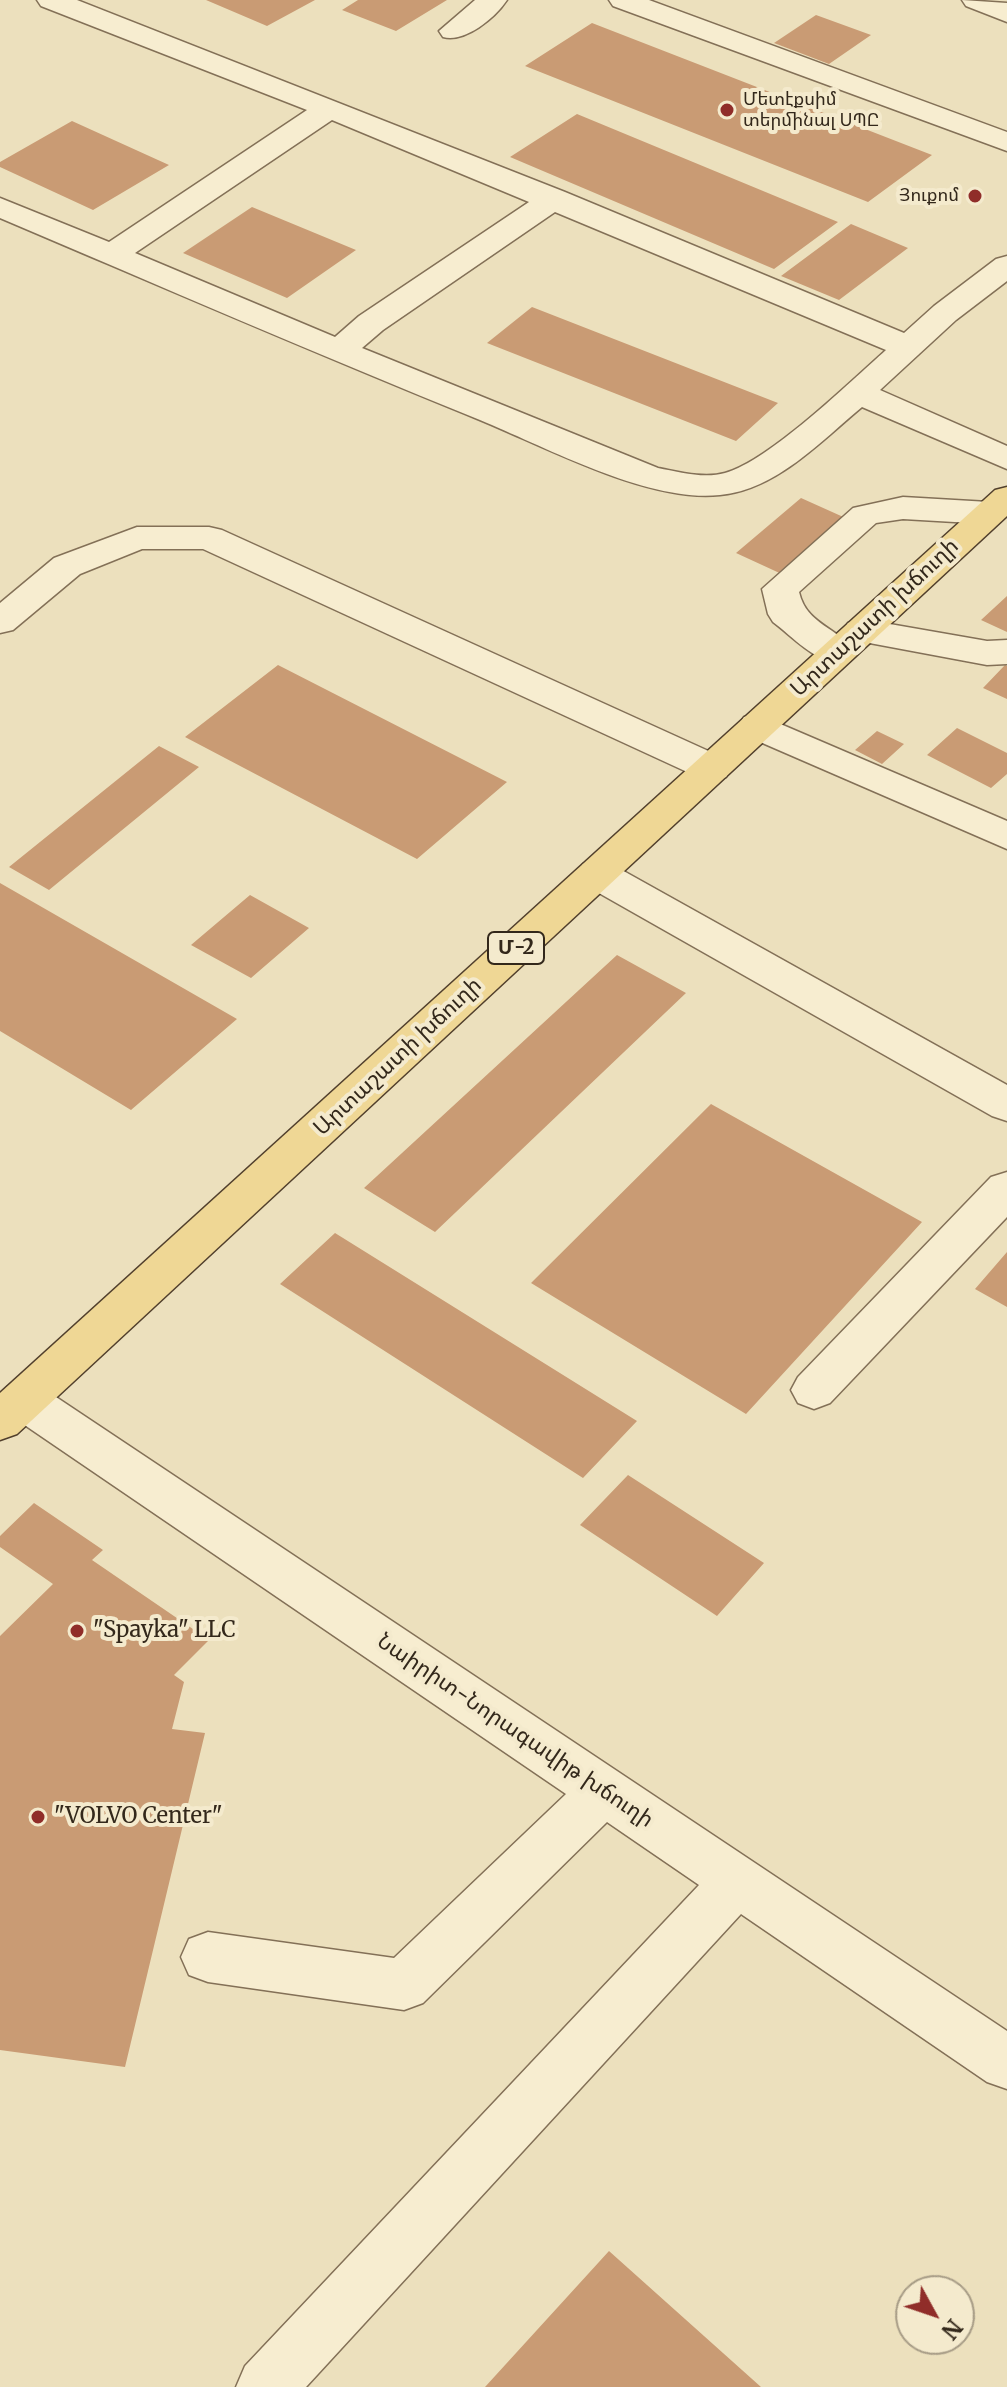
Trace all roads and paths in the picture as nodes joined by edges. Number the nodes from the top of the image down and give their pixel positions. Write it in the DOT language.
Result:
graph roads {
  1 [pos="51,0"];
  2 [pos="493,0"];
  3 [pos="623,0"];
  4 [pos="976,0"];
  5 [pos="1007,13"];
  6 [pos="453,31"];
  7 [pos="329,108"];
  8 [pos="1007,142"];
  9 [pos="554,199"];
  10 [pos="0,207"];
  11 [pos="112,254"];
  12 [pos="1007,266"];
  13 [pos="906,346"];
  14 [pos="339,351"];
  15 [pos="858,393"];
  16 [pos="1007,459"];
  17 [pos="1000,505"];
  18 [pos="0,622"];
  19 [pos="849,642"];
  20 [pos="1007,652"];
  21 [pos="757,726"];
  22 [pos="712,768"];
  23 [pos="1007,836"];
  24 [pos="597,874"];
  25 [pos="1007,1105"];
  26 [pos="1007,1189"];
  27 [pos="814,1390"];
  28 [pos="12,1411"];
  29 [pos="604,1791"];
  30 [pos="737,1881"];
  31 [pos="208,1957"];
  32 [pos="1007,2063"];
  33 [pos="266,2387"];
  1 -- 7 [label="street"];
  2 -- 6 [label="street"];
  3 -- 8 [label="street"];
  4 -- 5 [label="street"];
  7 -- 9 [label="street"];
  7 -- 11 [label="street"];
  9 -- 13 [label="street"];
  9 -- 14 [label="street"];
  10 -- 11 [label="street"];
  11 -- 14 [label="street"];
  12 -- 13 [label="street"];
  13 -- 15 [label="street"];
  14 -- 15 [label="street"];
  15 -- 16 [label="street"];
  17 -- 19 [label="main road, Արտաշատի խճուղի / Մ-2"];
  17 -- 19 [label="street"];
  18 -- 22 [label="street"];
  19 -- 20 [label="street"];
  19 -- 21 [label="main road, Արտաշատի խճուղի / Մ-2"];
  21 -- 22 [label="main road, Արտաշատի խճուղի / Մ-2"];
  21 -- 23 [label="street"];
  22 -- 24 [label="main road, Արտաշատի խճուղի / Մ-2"];
  24 -- 25 [label="street"];
  24 -- 28 [label="main road, Արտաշատի խճուղի / Մ-2"];
  26 -- 27 [label="street"];
  28 -- 29 [label="street, Նաիրիտ-Նորագավիթ խճուղի"];
  29 -- 30 [label="street, Նաիրիտ-Նորագավիթ խճուղի"];
  29 -- 31 [label="street"];
  30 -- 32 [label="street, Նաիրիտ-Նորագավիթ խճուղի"];
  30 -- 33 [label="street"];
}
